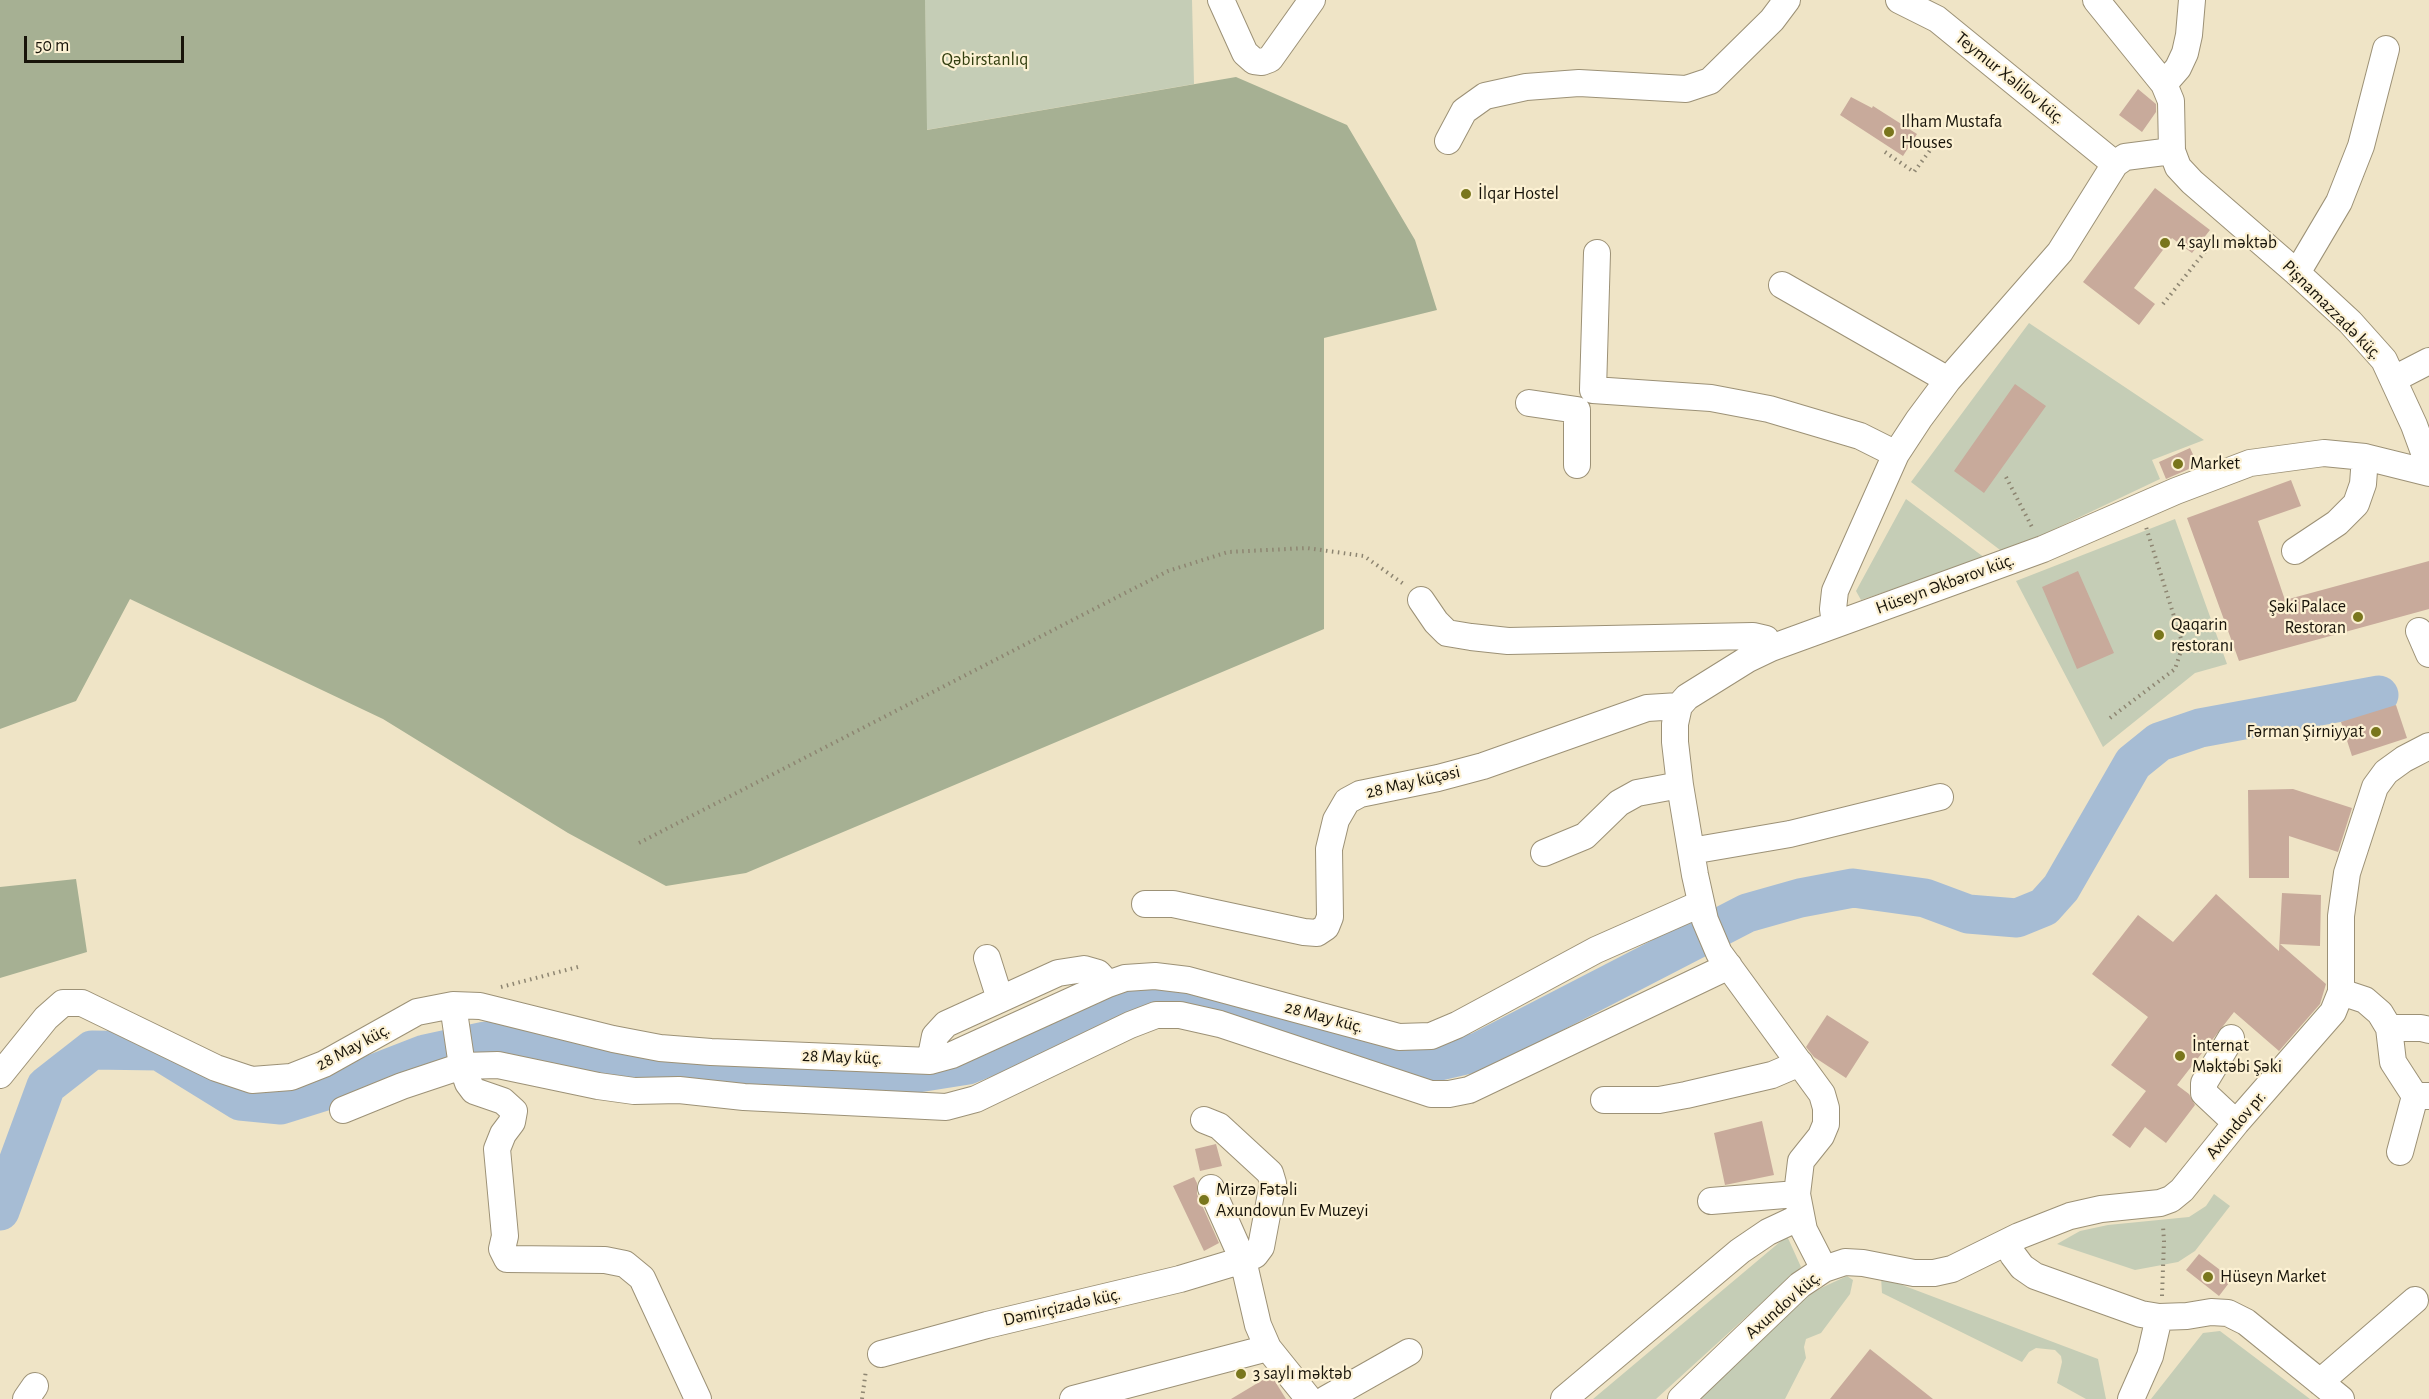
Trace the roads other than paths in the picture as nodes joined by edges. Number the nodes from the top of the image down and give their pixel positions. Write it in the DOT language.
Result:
graph roads {
  1 [pos="1221,0"];
  2 [pos="1312,0"];
  3 [pos="1787,0"];
  4 [pos="1899,0"];
  5 [pos="2096,0"];
  6 [pos="2192,0"];
  7 [pos="2386,49"];
  8 [pos="2164,84"];
  9 [pos="1448,141"];
  10 [pos="2172,151"];
  11 [pos="2115,164"];
  12 [pos="1597,254"];
  13 [pos="2297,273"];
  14 [pos="1782,285"];
  15 [pos="2429,361"];
  16 [pos="2394,379"];
  17 [pos="1948,380"];
  18 [pos="1593,390"];
  19 [pos="1529,403"];
  20 [pos="1577,410"];
  21 [pos="1896,454"];
  22 [pos="2365,457"];
  23 [pos="1577,465"];
  24 [pos="2429,466"];
  25 [pos="2429,473"];
  26 [pos="2295,552"];
  27 [pos="1421,600"];
  28 [pos="1835,624"];
  29 [pos="1771,648"];
  30 [pos="1679,706"];
  31 [pos="2429,746"];
  32 [pos="1680,784"];
  33 [pos="1940,797"];
  34 [pos="1691,851"];
  35 [pos="1544,854"];
  36 [pos="1145,904"];
  37 [pos="1703,912"];
  38 [pos="987,958"];
  39 [pos="1724,960"];
  40 [pos="1108,984"];
  41 [pos="2341,992"];
  42 [pos="1000,999"];
  43 [pos="454,1015"];
  44 [pos="2389,1028"];
  45 [pos="2429,1030"];
  46 [pos="2231,1038"];
  47 [pos="930,1061"];
  48 [pos="461,1062"];
  49 [pos="1800,1063"];
  50 [pos="0,1075"];
  51 [pos="2422,1096"];
  52 [pos="1604,1100"];
  53 [pos="343,1110"];
  54 [pos="1204,1120"];
  55 [pos="2236,1123"];
  56 [pos="2400,1152"];
  57 [pos="1211,1188"];
  58 [pos="1711,1201"];
  59 [pos="1799,1205"];
  60 [pos="2007,1242"];
  61 [pos="1243,1260"];
  62 [pos="1824,1269"];
  63 [pos="2415,1300"];
  64 [pos="2159,1317"];
  65 [pos="1269,1348"];
  66 [pos="1409,1352"];
  67 [pos="881,1354"];
  68 [pos="2320,1382"];
  69 [pos="698,1399"];
  70 [pos="1073,1399"];
  71 [pos="1310,1399"];
  72 [pos="1326,1399"];
  73 [pos="1564,1399"];
  74 [pos="1681,1399"];
  75 [pos="2131,1399"];
  76 [pos="2341,1399"];
  1 -- 2 [label="street"];
  3 -- 9 [label="street"];
  4 -- 11 [label="street, Teymur Xəlilov küç."];
  5 -- 8 [label="street"];
  6 -- 8 [label="street"];
  7 -- 13 [label="street"];
  8 -- 10 [label="street"];
  10 -- 11 [label="street"];
  10 -- 13 [label="street, Pişnamazzadə küç."];
  11 -- 17 [label="street"];
  12 -- 18 [label="street"];
  13 -- 16 [label="street, Pişnamazzadə küç."];
  14 -- 17 [label="street"];
  15 -- 16 [label="street"];
  16 -- 24 [label="street, Pişnamazzadə küç."];
  17 -- 21 [label="street"];
  18 -- 20 [label="street"];
  18 -- 21 [label="street"];
  19 -- 20 [label="street"];
  20 -- 23 [label="street"];
  21 -- 28 [label="street"];
  22 -- 25 [label="street, Hüseyn Əkbərov küç."];
  22 -- 26 [label="street"];
  22 -- 28 [label="street, Hüseyn Əkbərov küç."];
  27 -- 29 [label="street"];
  28 -- 29 [label="street, Hüseyn Əkbərov küç."];
  29 -- 30 [label="street, Hüseyn Əkbərov küç."];
  30 -- 32 [label="street"];
  30 -- 36 [label="street, 28 May küçəsi"];
  31 -- 41 [label="street, Axundov pr."];
  32 -- 34 [label="street"];
  32 -- 35 [label="street"];
  33 -- 34 [label="street"];
  34 -- 37 [label="street"];
  37 -- 39 [label="street"];
  37 -- 40 [label="street, 28 May küç."];
  38 -- 42 [label="street"];
  39 -- 48 [label="street"];
  39 -- 49 [label="street"];
  40 -- 42 [label="street"];
  40 -- 47 [label="street, 28 May küç."];
  41 -- 44 [label="street"];
  41 -- 55 [label="street, Axundov pr."];
  42 -- 47 [label="street"];
  43 -- 47 [label="street, 28 May küç."];
  43 -- 48 [label="street"];
  43 -- 50 [label="street, 28 May küç."];
  44 -- 45 [label="street"];
  44 -- 51 [label="street"];
  46 -- 55 [label="street"];
  48 -- 53 [label="street"];
  48 -- 69 [label="street"];
  49 -- 52 [label="street"];
  49 -- 59 [label="street"];
  51 -- 56 [label="street"];
  54 -- 61 [label="street"];
  55 -- 60 [label="street, Axundov pr."];
  57 -- 61 [label="street"];
  58 -- 59 [label="street"];
  59 -- 62 [label="street"];
  59 -- 73 [label="street"];
  60 -- 62 [label="street, Axundov küç."];
  60 -- 64 [label="street"];
  61 -- 65 [label="street"];
  61 -- 67 [label="street, Dəmirçizadə küç."];
  62 -- 74 [label="street, Axundov küç."];
  63 -- 68 [label="street"];
  64 -- 68 [label="street"];
  64 -- 75 [label="street"];
  65 -- 70 [label="street"];
  65 -- 71 [label="street"];
  66 -- 72 [label="street"];
  68 -- 76 [label="street"];
}
